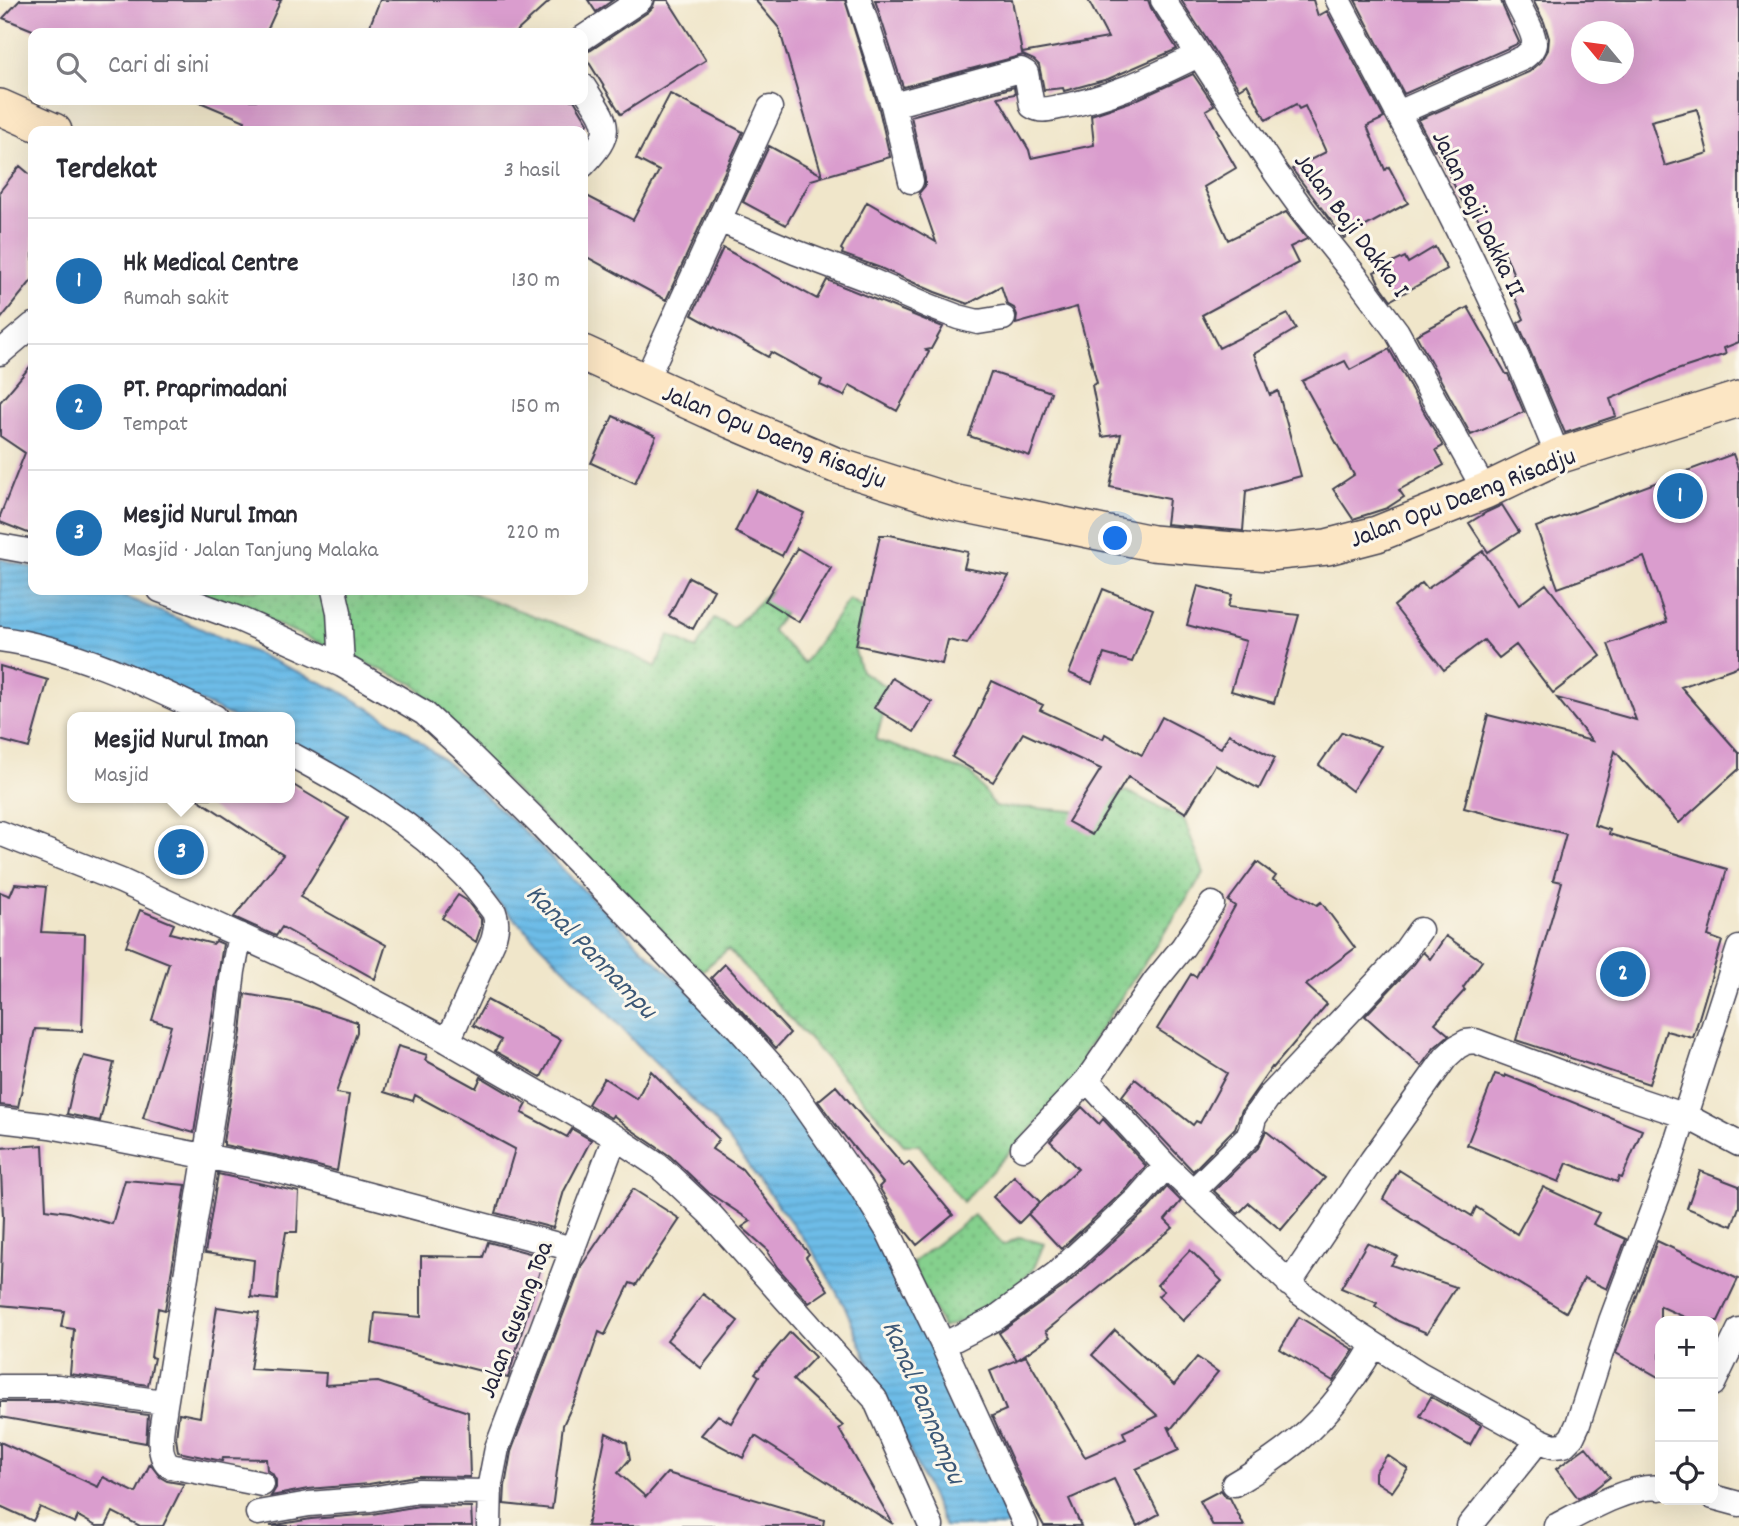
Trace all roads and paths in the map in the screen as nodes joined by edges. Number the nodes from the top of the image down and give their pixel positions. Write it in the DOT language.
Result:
graph roads {
  1 [pos="640,0"];
  2 [pos="859,0"];
  3 [pos="1163,0"];
  4 [pos="1338,0"];
  5 [pos="1516,0"];
  6 [pos="588,35"];
  7 [pos="1198,55"];
  8 [pos="588,94"];
  9 [pos="893,105"];
  10 [pos="0,107"];
  11 [pos="770,108"];
  12 [pos="1398,113"];
  13 [pos="43,126"];
  14 [pos="588,159"];
  15 [pos="911,181"];
  16 [pos="719,220"];
  17 [pos="1003,318"];
  18 [pos="28,329"];
  19 [pos="0,353"];
  20 [pos="588,355"];
  21 [pos="645,382"];
  22 [pos="1739,398"];
  23 [pos="1558,456"];
  24 [pos="1485,491"];
  25 [pos="0,546"];
  26 [pos="28,551"];
  27 [pos="174,595"];
  28 [pos="335,595"];
  29 [pos="0,639"];
  30 [pos="342,665"];
  31 [pos="204,712"];
  32 [pos="295,757"];
  33 [pos="0,833"];
  34 [pos="1212,904"];
  35 [pos="1420,930"];
  36 [pos="240,935"];
  37 [pos="1739,948"];
  38 [pos="448,1041"];
  39 [pos="1087,1080"];
  40 [pos="1686,1116"];
  41 [pos="0,1120"];
  42 [pos="615,1137"];
  43 [pos="1739,1144"];
  44 [pos="1023,1148"];
  45 [pos="206,1156"];
  46 [pos="1166,1166"];
  47 [pos="1193,1191"];
  48 [pos="573,1249"];
  49 [pos="1289,1284"];
  50 [pos="1739,1330"];
  51 [pos="943,1345"];
  52 [pos="1374,1345"];
  53 [pos="1715,1379"];
  54 [pos="0,1387"];
  55 [pos="164,1405"];
  56 [pos="1539,1440"];
  57 [pos="262,1484"];
  58 [pos="1234,1484"];
  59 [pos="1655,1487"];
  60 [pos="490,1492"];
  61 [pos="1718,1498"];
  62 [pos="1739,1504"];
  63 [pos="258,1513"];
  64 [pos="489,1526"];
  65 [pos="931,1526"];
  66 [pos="1026,1526"];
  67 [pos="1469,1526"];
  68 [pos="1556,1526"];
  1 -- 6 [label="street"];
  2 -- 9 [label="street"];
  3 -- 7 [label="street, Jalan Baji Dakka I"];
  4 -- 12 [label="street, Jalan Baji Dakka II"];
  5 -- 12 [label="street"];
  7 -- 9 [label="street"];
  7 -- 24 [label="street, Jalan Baji Dakka I"];
  8 -- 14 [label="street"];
  9 -- 15 [label="street"];
  10 -- 13 [label="main road"];
  11 -- 16 [label="street"];
  12 -- 23 [label="street, Jalan Baji Dakka II"];
  16 -- 17 [label="street"];
  16 -- 21 [label="street"];
  18 -- 19 [label="street"];
  20 -- 21 [label="main road, Jalan Opu Daeng Risadju"];
  21 -- 24 [label="main road, Jalan Opu Daeng Risadju"];
  22 -- 23 [label="main road, Jalan Opu Daeng Risadju"];
  23 -- 24 [label="main road, Jalan Opu Daeng Risadju"];
  25 -- 26 [label="street"];
  27 -- 30 [label="street"];
  28 -- 30 [label="street"];
  29 -- 31 [label="street"];
  30 -- 51 [label="street"];
  32 -- 38 [label="street"];
  33 -- 36 [label="street"];
  34 -- 39 [label="street"];
  35 -- 47 [label="street"];
  36 -- 38 [label="street"];
  36 -- 45 [label="street"];
  37 -- 40 [label="street"];
  38 -- 42 [label="street"];
  39 -- 44 [label="street"];
  39 -- 46 [label="street"];
  40 -- 43 [label="street"];
  40 -- 49 [label="street"];
  40 -- 56 [label="street"];
  41 -- 45 [label="street"];
  42 -- 48 [label="street, Jalan Gusung Toa"];
  42 -- 65 [label="street"];
  45 -- 48 [label="street"];
  45 -- 55 [label="street"];
  46 -- 47 [label="street"];
  46 -- 51 [label="street"];
  47 -- 49 [label="street"];
  48 -- 60 [label="street, Jalan Gusung Toa"];
  49 -- 52 [label="street"];
  50 -- 53 [label="street"];
  51 -- 66 [label="street"];
  52 -- 56 [label="street"];
  52 -- 58 [label="street"];
  54 -- 55 [label="street"];
  55 -- 57 [label="street"];
  56 -- 67 [label="street"];
  59 -- 68 [label="street"];
  60 -- 63 [label="street"];
  60 -- 64 [label="street, Jalan Gusung Toa"];
  61 -- 62 [label="street"];
}
